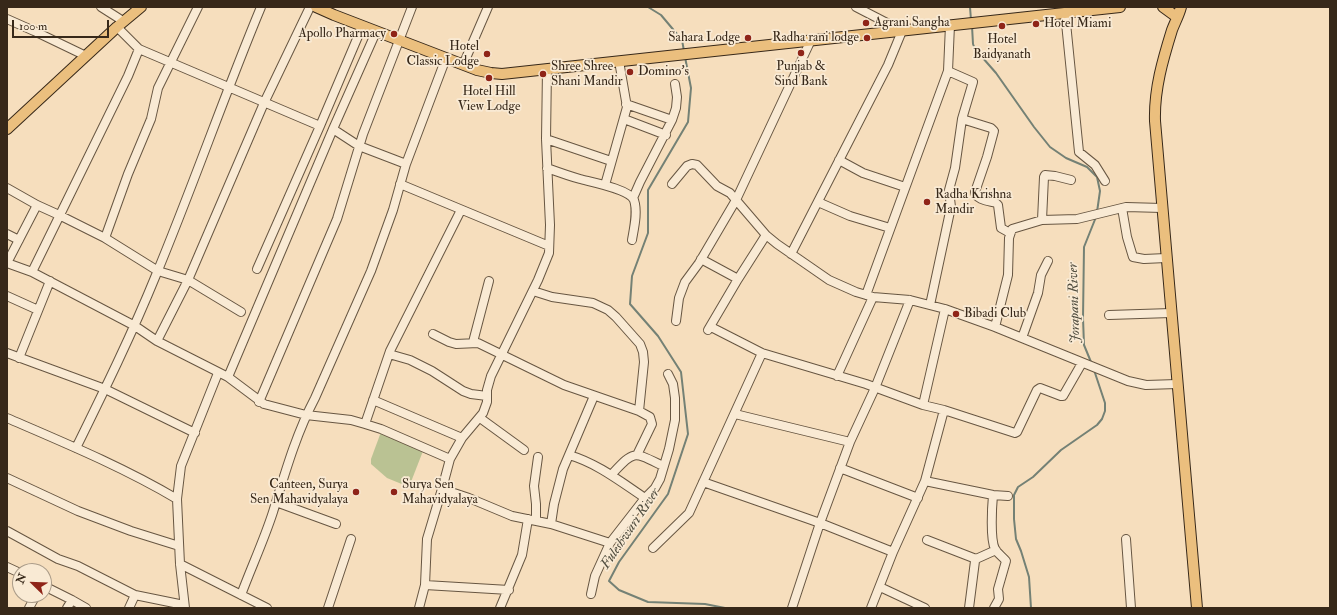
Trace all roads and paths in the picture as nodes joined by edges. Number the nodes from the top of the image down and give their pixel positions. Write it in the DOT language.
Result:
graph roads {
  1 [pos="100,7"];
  2 [pos="141,7"];
  3 [pos="198,7"];
  4 [pos="261,7"];
  5 [pos="310,7"];
  6 [pos="316,7"];
  7 [pos="412,7"];
  8 [pos="488,7"];
  9 [pos="856,7"];
  10 [pos="1120,7"];
  11 [pos="1163,7"];
  12 [pos="1181,7"];
  13 [pos="1175,11"];
  14 [pos="1065,13"];
  15 [pos="7,20"];
  16 [pos="120,24"];
  17 [pos="953,25"];
  18 [pos="362,27"];
  19 [pos="1173,28"];
  20 [pos="897,31"];
  21 [pos="376,32"];
  22 [pos="812,40"];
  23 [pos="399,41"];
  24 [pos="139,49"];
  25 [pos="86,56"];
  26 [pos="446,58"];
  27 [pos="619,61"];
  28 [pos="171,63"];
  29 [pos="463,65"];
  30 [pos="547,69"];
  31 [pos="948,70"];
  32 [pos="675,84"];
  33 [pos="228,87"];
  34 [pos="264,103"];
  35 [pos="626,104"];
  36 [pos="962,118"];
  37 [pos="624,119"];
  38 [pos="672,120"];
  39 [pos="320,126"];
  40 [pos="7,129"];
  41 [pos="333,129"];
  42 [pos="666,135"];
  43 [pos="546,139"];
  44 [pos="359,146"];
  45 [pos="839,160"];
  46 [pos="612,161"];
  47 [pos="406,164"];
  48 [pos="547,168"];
  49 [pos="1071,180"];
  50 [pos="1105,181"];
  51 [pos="400,184"];
  52 [pos="672,184"];
  53 [pos="605,185"];
  54 [pos="905,187"];
  55 [pos="7,188"];
  56 [pos="633,198"];
  57 [pos="736,200"];
  58 [pos="818,202"];
  59 [pos="37,205"];
  60 [pos="1122,208"];
  61 [pos="1162,208"];
  62 [pos="461,210"];
  63 [pos="60,215"];
  64 [pos="1042,220"];
  65 [pos="890,228"];
  66 [pos="1010,233"];
  67 [pos="7,234"];
  68 [pos="766,235"];
  69 [pos="105,238"];
  70 [pos="19,240"];
  71 [pos="632,240"];
  72 [pos="549,246"];
  73 [pos="791,254"];
  74 [pos="1166,258"];
  75 [pos="701,259"];
  76 [pos="1048,261"];
  77 [pos="7,263"];
  78 [pos="257,270"];
  79 [pos="158,271"];
  80 [pos="32,272"];
  81 [pos="738,279"];
  82 [pos="188,280"];
  83 [pos="50,281"];
  84 [pos="489,282"];
  85 [pos="533,291"];
  86 [pos="7,296"];
  87 [pos="869,296"];
  88 [pos="910,300"];
  89 [pos="930,305"];
  90 [pos="945,309"];
  91 [pos="38,310"];
  92 [pos="241,312"];
  93 [pos="1171,313"];
  94 [pos="1108,315"];
  95 [pos="676,321"];
  96 [pos="135,326"];
  97 [pos="995,327"];
  98 [pos="433,334"];
  99 [pos="1022,338"];
  100 [pos="157,341"];
  101 [pos="473,342"];
  102 [pos="7,353"];
  103 [pos="762,353"];
  104 [pos="389,354"];
  105 [pos="501,354"];
  106 [pos="19,358"];
  107 [pos="1083,363"];
  108 [pos="218,373"];
  109 [pos="668,374"];
  110 [pos="837,376"];
  111 [pos="228,377"];
  112 [pos="1177,384"];
  113 [pos="875,388"];
  114 [pos="105,389"];
  115 [pos="487,396"];
  116 [pos="594,396"];
  117 [pos="373,400"];
  118 [pos="260,402"];
  119 [pos="923,405"];
  120 [pos="944,410"];
  121 [pos="639,411"];
  122 [pos="734,414"];
  123 [pos="306,415"];
  124 [pos="7,418"];
  125 [pos="480,418"];
  126 [pos="365,424"];
  127 [pos="195,433"];
  128 [pos="462,438"];
  129 [pos="850,442"];
  130 [pos="76,448"];
  131 [pos="524,450"];
  132 [pos="569,455"];
  133 [pos="637,455"];
  134 [pos="538,458"];
  135 [pos="450,459"];
  136 [pos="663,466"];
  137 [pos="840,468"];
  138 [pos="611,475"];
  139 [pos="7,478"];
  140 [pos="925,481"];
  141 [pos="703,482"];
  142 [pos="442,489"];
  143 [pos="993,495"];
  144 [pos="1008,496"];
  145 [pos="645,498"];
  146 [pos="918,498"];
  147 [pos="177,499"];
  148 [pos="276,502"];
  149 [pos="532,520"];
  150 [pos="820,523"];
  151 [pos="336,524"];
  152 [pos="550,524"];
  153 [pos="7,531"];
  154 [pos="351,539"];
  155 [pos="1126,539"];
  156 [pos="927,540"];
  157 [pos="610,543"];
  158 [pos="179,546"];
  159 [pos="653,548"];
  160 [pos="996,550"];
  161 [pos="893,552"];
  162 [pos="976,559"];
  163 [pos="180,564"];
  164 [pos="425,585"];
  165 [pos="880,587"];
  166 [pos="52,590"];
  167 [pos="509,590"];
  168 [pos="591,594"];
  169 [pos="135,595"];
  170 [pos="241,595"];
  171 [pos="72,600"];
  172 [pos="908,604"];
  173 [pos="185,606"];
  174 [pos="262,607"];
  175 [pos="67,608"];
  176 [pos="86,608"];
  177 [pos="128,608"];
  178 [pos="328,608"];
  179 [pos="419,608"];
  180 [pos="500,608"];
  181 [pos="792,608"];
  182 [pos="871,608"];
  183 [pos="925,608"];
  184 [pos="969,608"];
  185 [pos="994,608"];
  186 [pos="1132,608"];
  187 [pos="1197,608"];
  1 -- 16 [label="street"];
  2 -- 16 [label="main road"];
  3 -- 28 [label="street"];
  4 -- 33 [label="street"];
  5 -- 34 [label="street"];
  6 -- 18 [label="main road"];
  7 -- 23 [label="street"];
  8 -- 29 [label="street"];
  9 -- 20 [label="street"];
  10 -- 14 [label="main road"];
  11 -- 13 [label="main road"];
  12 -- 19 [label="main road"];
  13 -- 19 [label="main road"];
  14 -- 17 [label="main road"];
  14 -- 50 [label="street"];
  15 -- 25 [label="street"];
  16 -- 24 [label="street"];
  16 -- 25 [label="main road"];
  17 -- 20 [label="main road"];
  17 -- 31 [label="street"];
  18 -- 21 [label="main road"];
  18 -- 39 [label="street"];
  19 -- 61 [label="main road"];
  20 -- 22 [label="main road"];
  20 -- 45 [label="street"];
  21 -- 23 [label="main road"];
  21 -- 41 [label="street"];
  22 -- 27 [label="main road"];
  22 -- 57 [label="street"];
  23 -- 26 [label="main road"];
  23 -- 44 [label="street"];
  24 -- 28 [label="street"];
  24 -- 63 [label="street"];
  25 -- 40 [label="main road"];
  26 -- 29 [label="main road"];
  26 -- 47 [label="street"];
  27 -- 30 [label="main road"];
  27 -- 35 [label="street"];
  28 -- 33 [label="street"];
  28 -- 69 [label="street"];
  29 -- 30 [label="main road"];
  30 -- 43 [label="street"];
  31 -- 36 [label="street"];
  31 -- 54 [label="street"];
  32 -- 38 [label="street"];
  33 -- 34 [label="street"];
  33 -- 79 [label="street"];
  34 -- 39 [label="street"];
  34 -- 82 [label="street"];
  35 -- 37 [label="street"];
  35 -- 38 [label="street"];
  36 -- 66 [label="street"];
  36 -- 89 [label="street"];
  37 -- 42 [label="street"];
  37 -- 46 [label="street"];
  38 -- 42 [label="street"];
  39 -- 78 [label="street"];
  41 -- 44 [label="street"];
  41 -- 111 [label="street"];
  42 -- 56 [label="street"];
  43 -- 46 [label="street"];
  43 -- 48 [label="street"];
  44 -- 47 [label="street"];
  44 -- 118 [label="street"];
  45 -- 54 [label="street"];
  45 -- 58 [label="street"];
  46 -- 53 [label="street"];
  47 -- 51 [label="street"];
  48 -- 53 [label="street"];
  48 -- 72 [label="street"];
  49 -- 64 [label="street"];
  51 -- 62 [label="street"];
  51 -- 123 [label="street"];
  52 -- 57 [label="street"];
  53 -- 56 [label="street"];
  54 -- 65 [label="street"];
  55 -- 59 [label="street"];
  56 -- 71 [label="street"];
  57 -- 68 [label="street"];
  57 -- 75 [label="street"];
  58 -- 65 [label="street"];
  58 -- 73 [label="street"];
  59 -- 63 [label="street"];
  59 -- 70 [label="street"];
  60 -- 61 [label="street"];
  60 -- 64 [label="street"];
  60 -- 74 [label="street"];
  61 -- 74 [label="main road"];
  62 -- 72 [label="street"];
  62 -- 104 [label="street"];
  63 -- 69 [label="street"];
  63 -- 80 [label="street"];
  64 -- 66 [label="street"];
  65 -- 87 [label="street"];
  66 -- 97 [label="street"];
  67 -- 70 [label="street"];
  68 -- 73 [label="street"];
  68 -- 81 [label="street"];
  69 -- 79 [label="street"];
  70 -- 77 [label="street"];
  72 -- 85 [label="street"];
  73 -- 87 [label="street"];
  74 -- 93 [label="main road"];
  75 -- 81 [label="street"];
  75 -- 95 [label="street"];
  76 -- 99 [label="street"];
  77 -- 80 [label="street"];
  79 -- 82 [label="street"];
  79 -- 96 [label="street"];
  80 -- 83 [label="street"];
  81 -- 103 [label="street"];
  82 -- 92 [label="street"];
  82 -- 100 [label="street"];
  83 -- 91 [label="street"];
  83 -- 96 [label="street"];
  84 -- 101 [label="street"];
  85 -- 105 [label="street"];
  85 -- 121 [label="street"];
  86 -- 91 [label="street"];
  87 -- 88 [label="street"];
  87 -- 110 [label="street"];
  88 -- 89 [label="street"];
  88 -- 113 [label="street"];
  89 -- 90 [label="street"];
  90 -- 97 [label="street"];
  90 -- 119 [label="street"];
  91 -- 106 [label="street"];
  93 -- 94 [label="street"];
  93 -- 112 [label="main road"];
  96 -- 100 [label="street"];
  96 -- 114 [label="street"];
  97 -- 99 [label="street"];
  98 -- 101 [label="street"];
  99 -- 107 [label="street"];
  100 -- 108 [label="street"];
  101 -- 105 [label="street"];
  102 -- 106 [label="street"];
  103 -- 110 [label="street"];
  103 -- 122 [label="street"];
  104 -- 115 [label="street"];
  104 -- 117 [label="street"];
  105 -- 115 [label="street"];
  105 -- 116 [label="street"];
  106 -- 114 [label="street"];
  107 -- 112 [label="street"];
  107 -- 120 [label="street"];
  108 -- 111 [label="street"];
  108 -- 127 [label="street"];
  109 -- 136 [label="street"];
  110 -- 113 [label="street"];
  111 -- 118 [label="street"];
  112 -- 187 [label="main road"];
  113 -- 119 [label="street"];
  113 -- 129 [label="street"];
  114 -- 127 [label="street"];
  114 -- 130 [label="street"];
  115 -- 125 [label="street"];
  116 -- 121 [label="street"];
  116 -- 132 [label="street"];
  117 -- 126 [label="street"];
  117 -- 128 [label="street"];
  118 -- 123 [label="street"];
  119 -- 120 [label="street"];
  120 -- 140 [label="street"];
  121 -- 133 [label="street"];
  122 -- 129 [label="street"];
  122 -- 141 [label="street"];
  123 -- 126 [label="street"];
  123 -- 148 [label="street"];
  124 -- 130 [label="street"];
  125 -- 128 [label="street"];
  125 -- 131 [label="street"];
  126 -- 135 [label="street"];
  127 -- 147 [label="street"];
  128 -- 135 [label="street"];
  129 -- 137 [label="street"];
  130 -- 147 [label="street"];
  132 -- 138 [label="street"];
  132 -- 152 [label="street"];
  133 -- 136 [label="street"];
  133 -- 138 [label="street"];
  134 -- 149 [label="street"];
  135 -- 142 [label="street"];
  136 -- 145 [label="street"];
  137 -- 146 [label="street"];
  137 -- 150 [label="street"];
  138 -- 145 [label="street"];
  139 -- 158 [label="street"];
  140 -- 143 [label="street"];
  140 -- 146 [label="street"];
  141 -- 150 [label="street"];
  141 -- 159 [label="street"];
  142 -- 149 [label="street"];
  142 -- 164 [label="street"];
  143 -- 144 [label="street"];
  143 -- 160 [label="street"];
  145 -- 157 [label="street"];
  146 -- 161 [label="street"];
  147 -- 158 [label="street"];
  148 -- 151 [label="street"];
  148 -- 170 [label="street"];
  149 -- 152 [label="street"];
  149 -- 167 [label="street"];
  150 -- 161 [label="street"];
  150 -- 181 [label="street"];
  152 -- 157 [label="street"];
  153 -- 169 [label="street"];
  154 -- 178 [label="street"];
  155 -- 186 [label="street"];
  156 -- 162 [label="street"];
  157 -- 168 [label="street"];
  158 -- 163 [label="street"];
  160 -- 162 [label="street"];
  160 -- 185 [label="street"];
  161 -- 165 [label="street"];
  162 -- 184 [label="street"];
  163 -- 170 [label="street"];
  163 -- 173 [label="street"];
  164 -- 167 [label="street"];
  164 -- 179 [label="street"];
  165 -- 172 [label="street"];
  165 -- 182 [label="street"];
  166 -- 171 [label="street"];
  167 -- 180 [label="street"];
  169 -- 173 [label="street"];
  169 -- 177 [label="street"];
  170 -- 174 [label="street"];
  171 -- 175 [label="street"];
  171 -- 176 [label="street"];
  172 -- 183 [label="street"];
}
